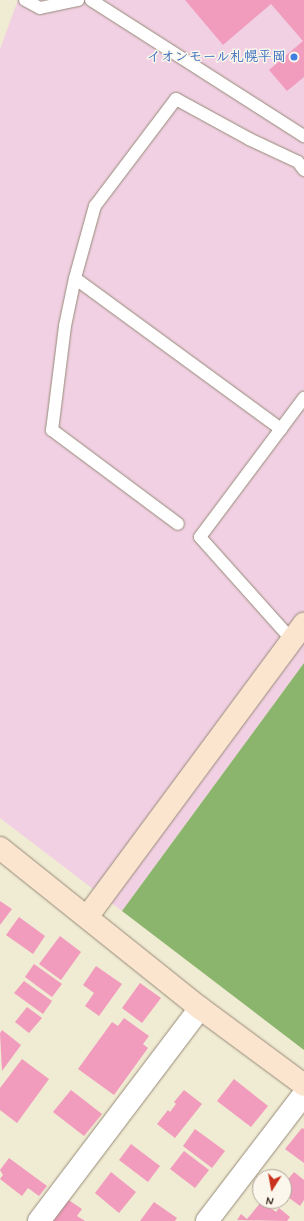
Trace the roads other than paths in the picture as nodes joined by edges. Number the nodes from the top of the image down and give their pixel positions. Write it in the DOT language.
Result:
graph roads {
  1 [pos="25,0"];
  2 [pos="78,0"];
  3 [pos="91,0"];
  4 [pos="301,130"];
  5 [pos="304,170"];
  6 [pos="75,278"];
  7 [pos="304,398"];
  8 [pos="281,429"];
  9 [pos="178,524"];
  10 [pos="298,632"];
  11 [pos="0,848"];
  12 [pos="87,917"];
  13 [pos="200,1008"];
  14 [pos="304,1085"];
  15 [pos="304,1094"];
  16 [pos="39,1221"];
  17 [pos="207,1221"];
  1 -- 2 [label="lane"];
  3 -- 4 [label="lane"];
  5 -- 6 [label="lane"];
  6 -- 8 [label="lane"];
  6 -- 9 [label="lane"];
  7 -- 8 [label="lane"];
  8 -- 10 [label="lane"];
  10 -- 12 [label="street"];
  11 -- 12 [label="street"];
  12 -- 13 [label="street"];
  13 -- 14 [label="street"];
  13 -- 16 [label="street"];
  15 -- 17 [label="street"];
}
